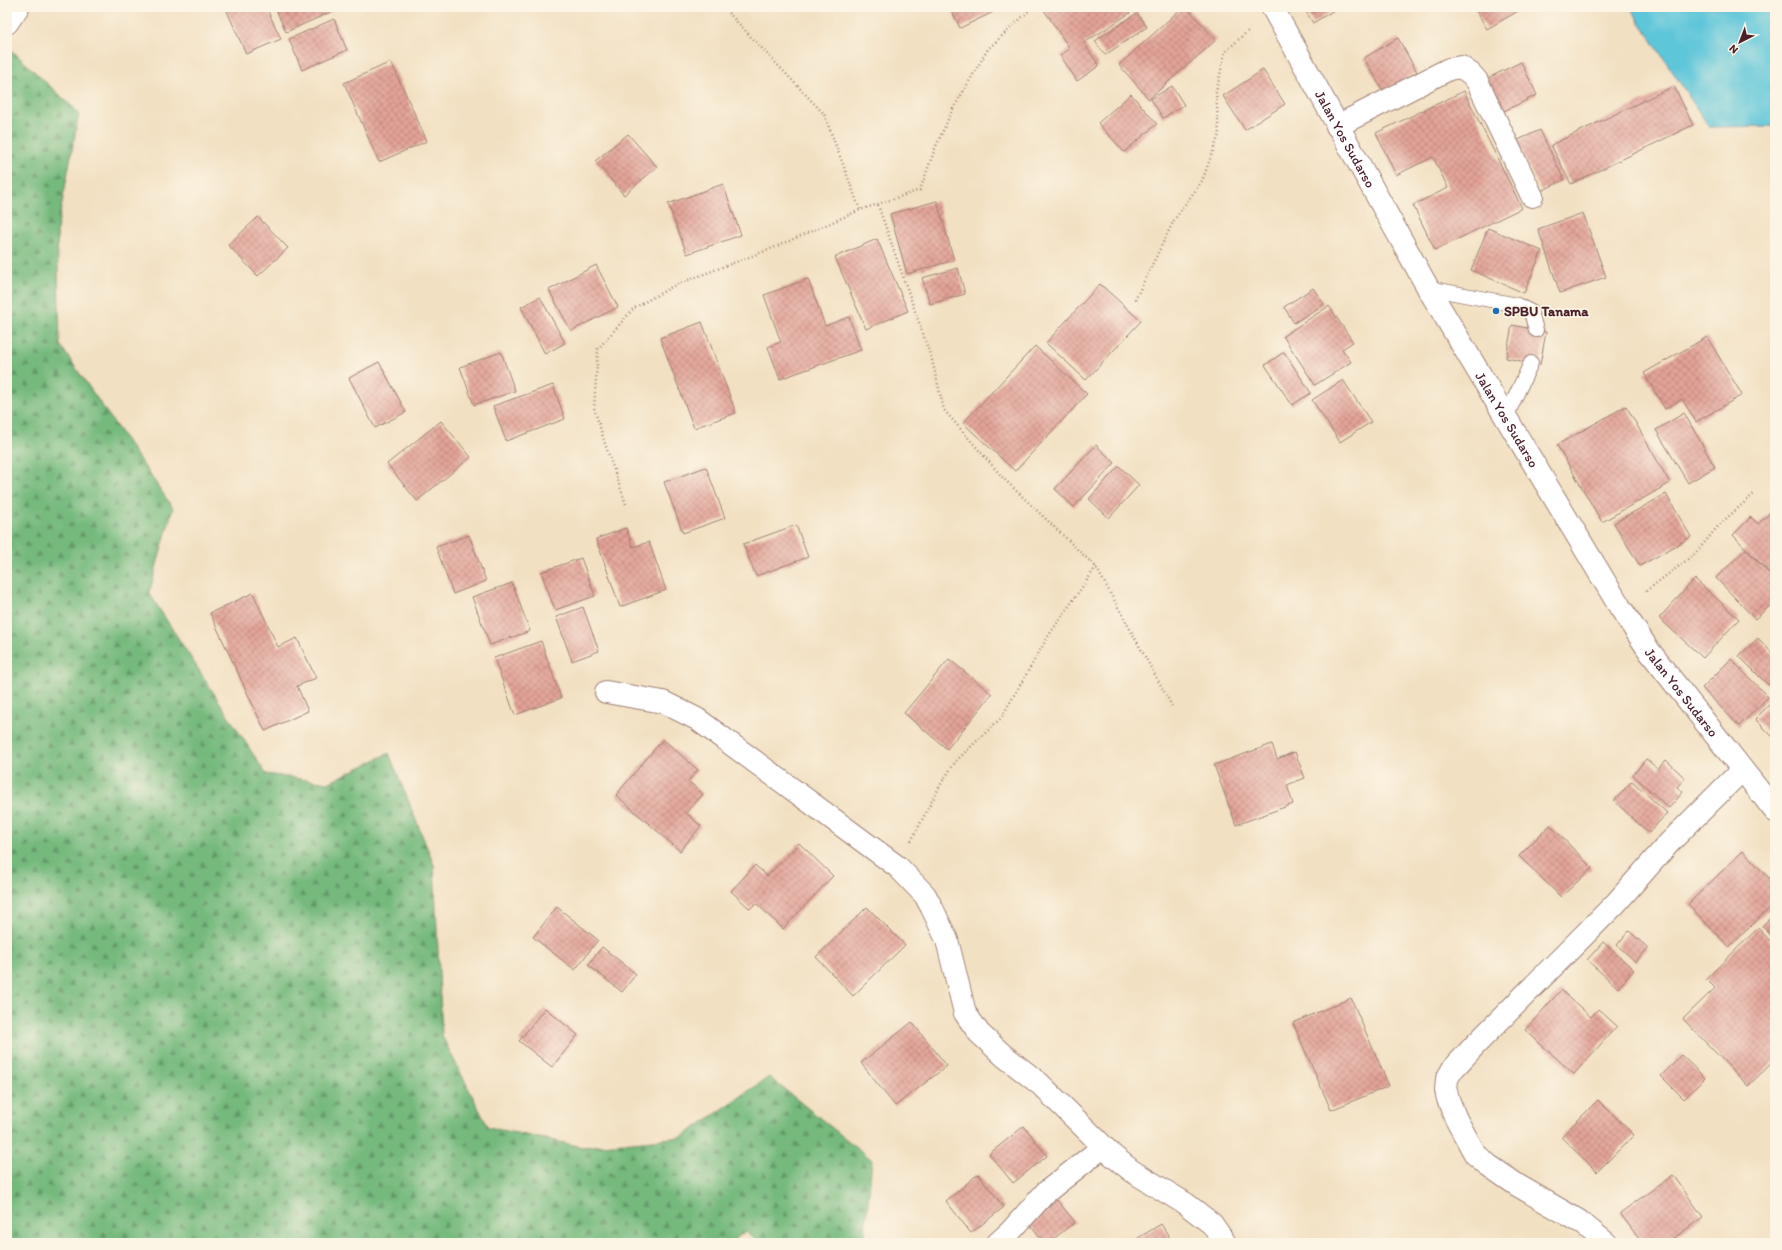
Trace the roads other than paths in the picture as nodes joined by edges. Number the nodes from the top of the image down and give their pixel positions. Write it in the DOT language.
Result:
graph roads {
  1 [pos="18,7"];
  2 [pos="1272,8"];
  3 [pos="7,23"];
  4 [pos="1337,126"];
  5 [pos="1532,196"];
  6 [pos="1428,288"];
  7 [pos="1536,330"];
  8 [pos="1531,363"];
  9 [pos="1506,417"];
  10 [pos="606,692"];
  11 [pos="1742,770"];
  12 [pos="1775,811"];
  13 [pos="1103,1147"];
  14 [pos="998,1243"];
  15 [pos="1226,1243"];
  16 [pos="1606,1243"];
  1 -- 3 [label="street"];
  2 -- 4 [label="street, Jalan Yos Sudarso"];
  4 -- 5 [label="street"];
  4 -- 6 [label="street, Jalan Yos Sudarso"];
  6 -- 7 [label="lane"];
  6 -- 9 [label="street, Jalan Yos Sudarso"];
  8 -- 9 [label="lane"];
  9 -- 11 [label="street, Jalan Yos Sudarso"];
  10 -- 13 [label="street"];
  11 -- 12 [label="street, Jalan Yos Sudarso"];
  11 -- 16 [label="street"];
  13 -- 14 [label="street"];
  13 -- 15 [label="street"];
}
